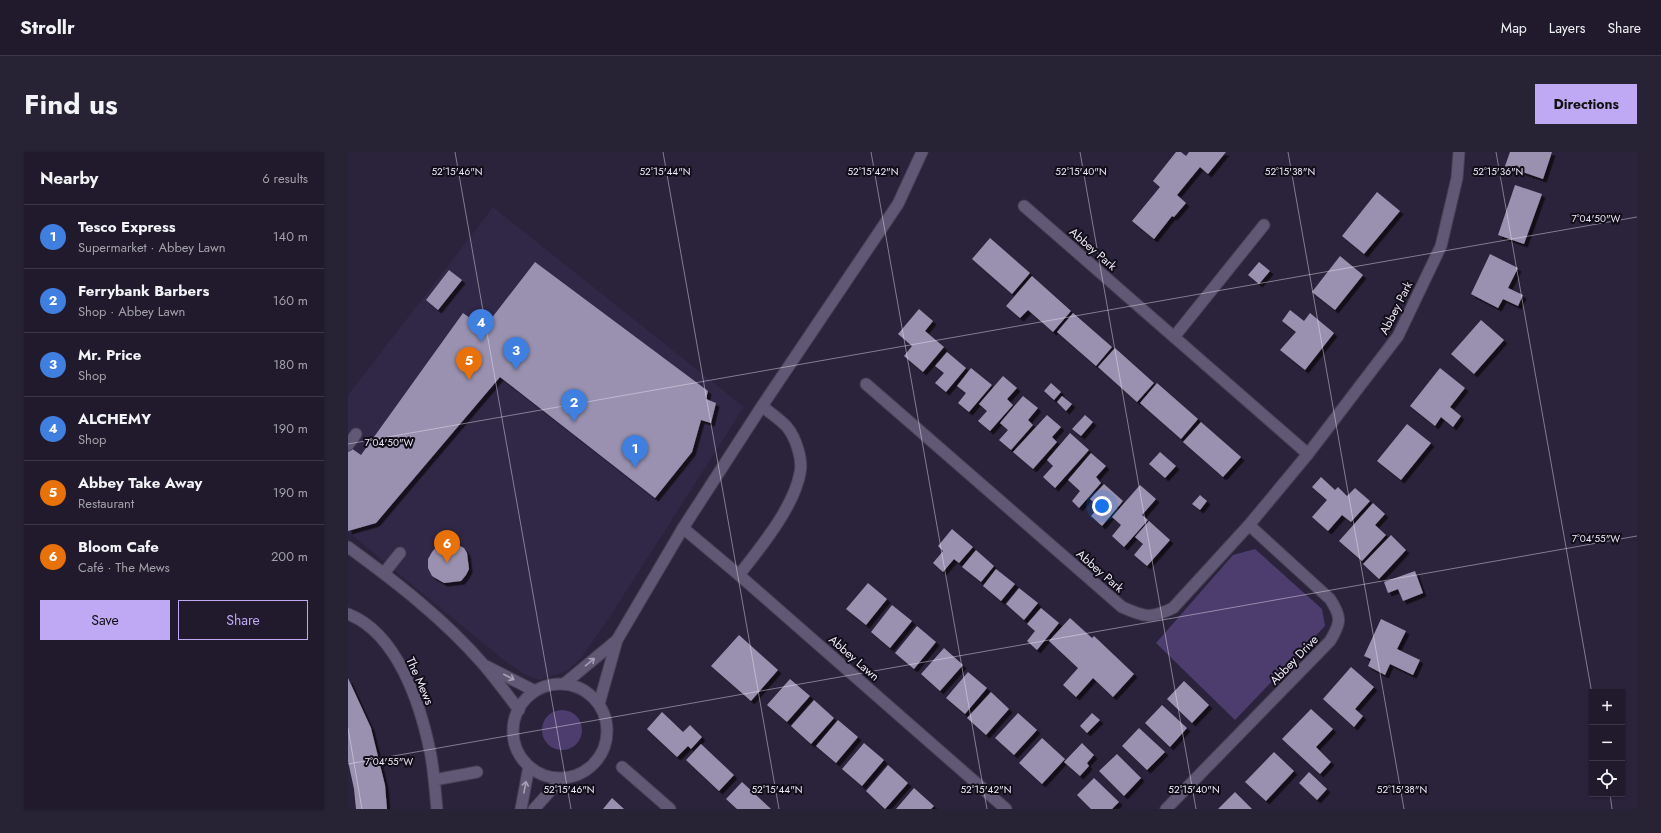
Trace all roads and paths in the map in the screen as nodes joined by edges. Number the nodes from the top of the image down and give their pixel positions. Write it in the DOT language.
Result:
graph roads {
  1 [pos="922,152"];
  2 [pos="1459,152"];
  3 [pos="1024,206"];
  4 [pos="1264,225"];
  5 [pos="1174,337"];
  6 [pos="866,384"];
  7 [pos="762,406"];
  8 [pos="356,434"];
  9 [pos="348,445"];
  10 [pos="1308,454"];
  11 [pos="1249,526"];
  12 [pos="683,528"];
  13 [pos="348,547"];
  14 [pos="400,553"];
  15 [pos="384,573"];
  16 [pos="739,575"];
  17 [pos="348,614"];
  18 [pos="616,640"];
  19 [pos="482,663"];
  20 [pos="564,684"];
  21 [pos="535,691"];
  22 [pos="599,704"];
  23 [pos="519,710"];
  24 [pos="529,766"];
  25 [pos="622,767"];
  26 [pos="477,772"];
  27 [pos="562,778"];
  28 [pos="434,780"];
  29 [pos="437,809"];
  30 [pos="521,809"];
  31 [pos="534,809"];
  32 [pos="670,809"];
  33 [pos="1006,809"];
  34 [pos="1166,809"];
  1 -- 7 [label="street"];
  2 -- 10 [label="street, Abbey Park"];
  3 -- 5 [label="street, Abbey Park"];
  4 -- 5 [label="street"];
  5 -- 10 [label="street, Abbey Park"];
  6 -- 11 [label="street, Abbey Park"];
  7 -- 12 [label="street"];
  7 -- 16 [label="street"];
  8 -- 9 [label="street"];
  10 -- 11 [label="street, Abbey Park"];
  11 -- 34 [label="street, Abbey Drive"];
  12 -- 16 [label="street, Abbey Lawn"];
  12 -- 18 [label="street"];
  13 -- 15 [label="street"];
  14 -- 15 [label="street"];
  15 -- 19 [label="street"];
  16 -- 33 [label="street, Abbey Lawn"];
  17 -- 28 [label="street, The Mews"];
  20 -- 18 [label="street, one-way"];
  18 -- 22 [label="street"];
  19 -- 21 [label="street, one-way"];
  19 -- 23 [label="street"];
  20 -- 21 [label="street"];
  20 -- 22 [label="street"];
  21 -- 23 [label="street"];
  22 -- 27 [label="street"];
  23 -- 24 [label="street"];
  24 -- 27 [label="street"];
  30 -- 24 [label="street, one-way"];
  25 -- 32 [label="street"];
  26 -- 28 [label="street"];
  27 -- 31 [label="street"];
  28 -- 29 [label="street, The Mews"];
}
